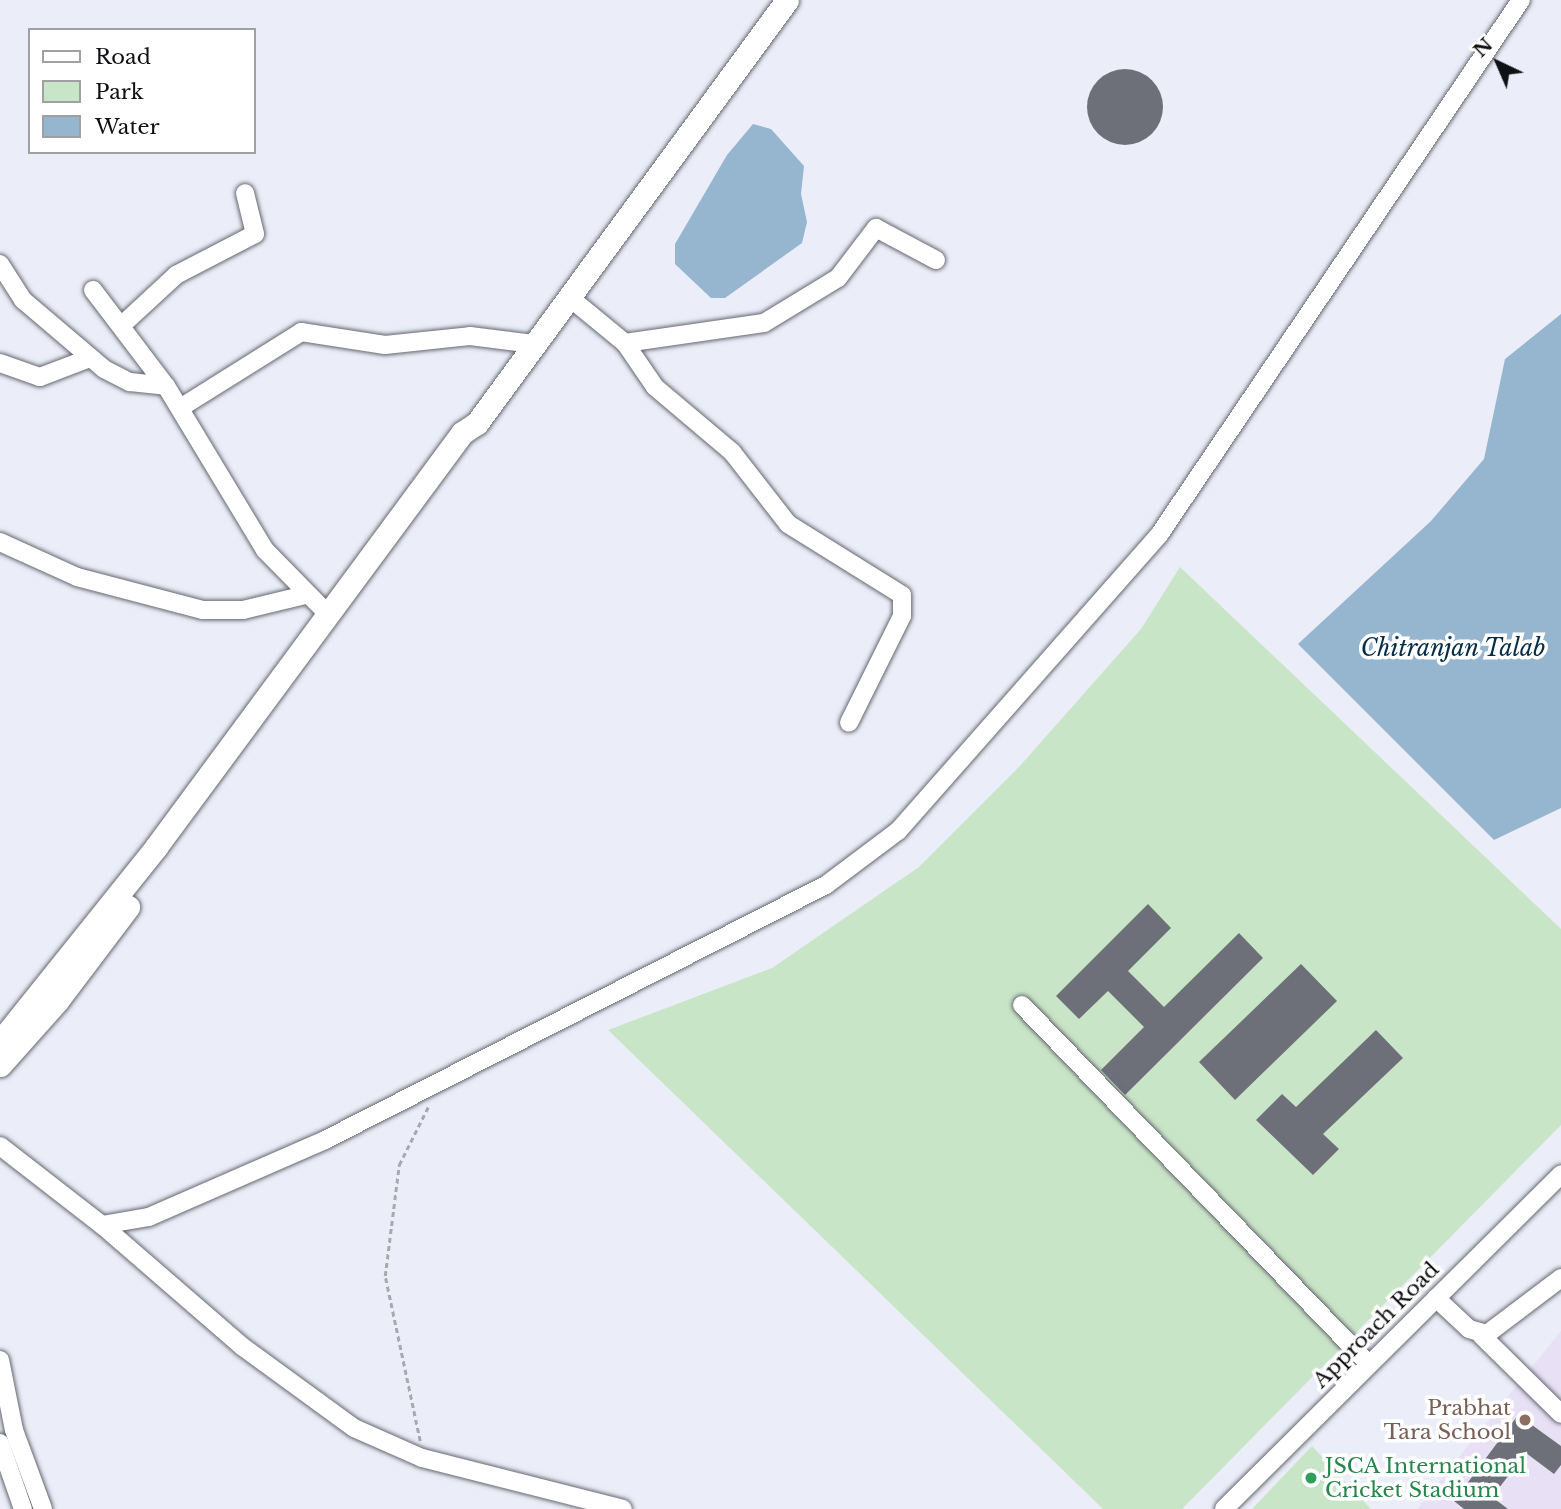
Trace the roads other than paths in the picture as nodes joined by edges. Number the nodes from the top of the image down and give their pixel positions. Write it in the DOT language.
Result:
graph roads {
  1 [pos="787,0"];
  2 [pos="1521,0"];
  3 [pos="245,193"];
  4 [pos="936,260"];
  5 [pos="0,264"];
  6 [pos="93,290"];
  7 [pos="569,297"];
  8 [pos="121,326"];
  9 [pos="625,343"];
  10 [pos="533,344"];
  11 [pos="90,358"];
  12 [pos="0,363"];
  13 [pos="166,386"];
  14 [pos="180,408"];
  15 [pos="477,423"];
  16 [pos="0,542"];
  17 [pos="305,595"];
  18 [pos="327,613"];
  19 [pos="849,723"];
  20 [pos="1022,1005"];
  21 [pos="0,1042"];
  22 [pos="0,1065"];
  23 [pos="0,1146"];
  24 [pos="1561,1174"];
  25 [pos="102,1225"];
  26 [pos="1561,1278"];
  27 [pos="1436,1298"];
  28 [pos="1481,1335"];
  29 [pos="1369,1364"];
  30 [pos="1,1370"];
  31 [pos="1561,1414"];
  32 [pos="0,1443"];
  33 [pos="23,1509"];
  34 [pos="43,1509"];
  35 [pos="622,1509"];
  36 [pos="1224,1509"];
  1 -- 7 [label="main road"];
  2 -- 25 [label="street"];
  3 -- 8 [label="street"];
  4 -- 9 [label="street"];
  5 -- 11 [label="street"];
  6 -- 8 [label="street"];
  7 -- 9 [label="street"];
  7 -- 10 [label="main road"];
  8 -- 13 [label="street"];
  9 -- 19 [label="street"];
  10 -- 14 [label="street"];
  10 -- 15 [label="main road"];
  11 -- 12 [label="street"];
  11 -- 13 [label="street"];
  13 -- 14 [label="street"];
  14 -- 17 [label="street"];
  15 -- 18 [label="main road"];
  15 -- 22 [label="main road"];
  16 -- 17 [label="street"];
  17 -- 18 [label="street"];
  18 -- 21 [label="main road"];
  20 -- 29 [label="street"];
  23 -- 25 [label="street"];
  24 -- 27 [label="street, Approach Road"];
  25 -- 35 [label="street"];
  26 -- 28 [label="street"];
  27 -- 28 [label="street"];
  27 -- 29 [label="street, Approach Road"];
  28 -- 31 [label="street"];
  29 -- 36 [label="street, Approach Road"];
  30 -- 34 [label="street"];
  32 -- 33 [label="street"];
}
